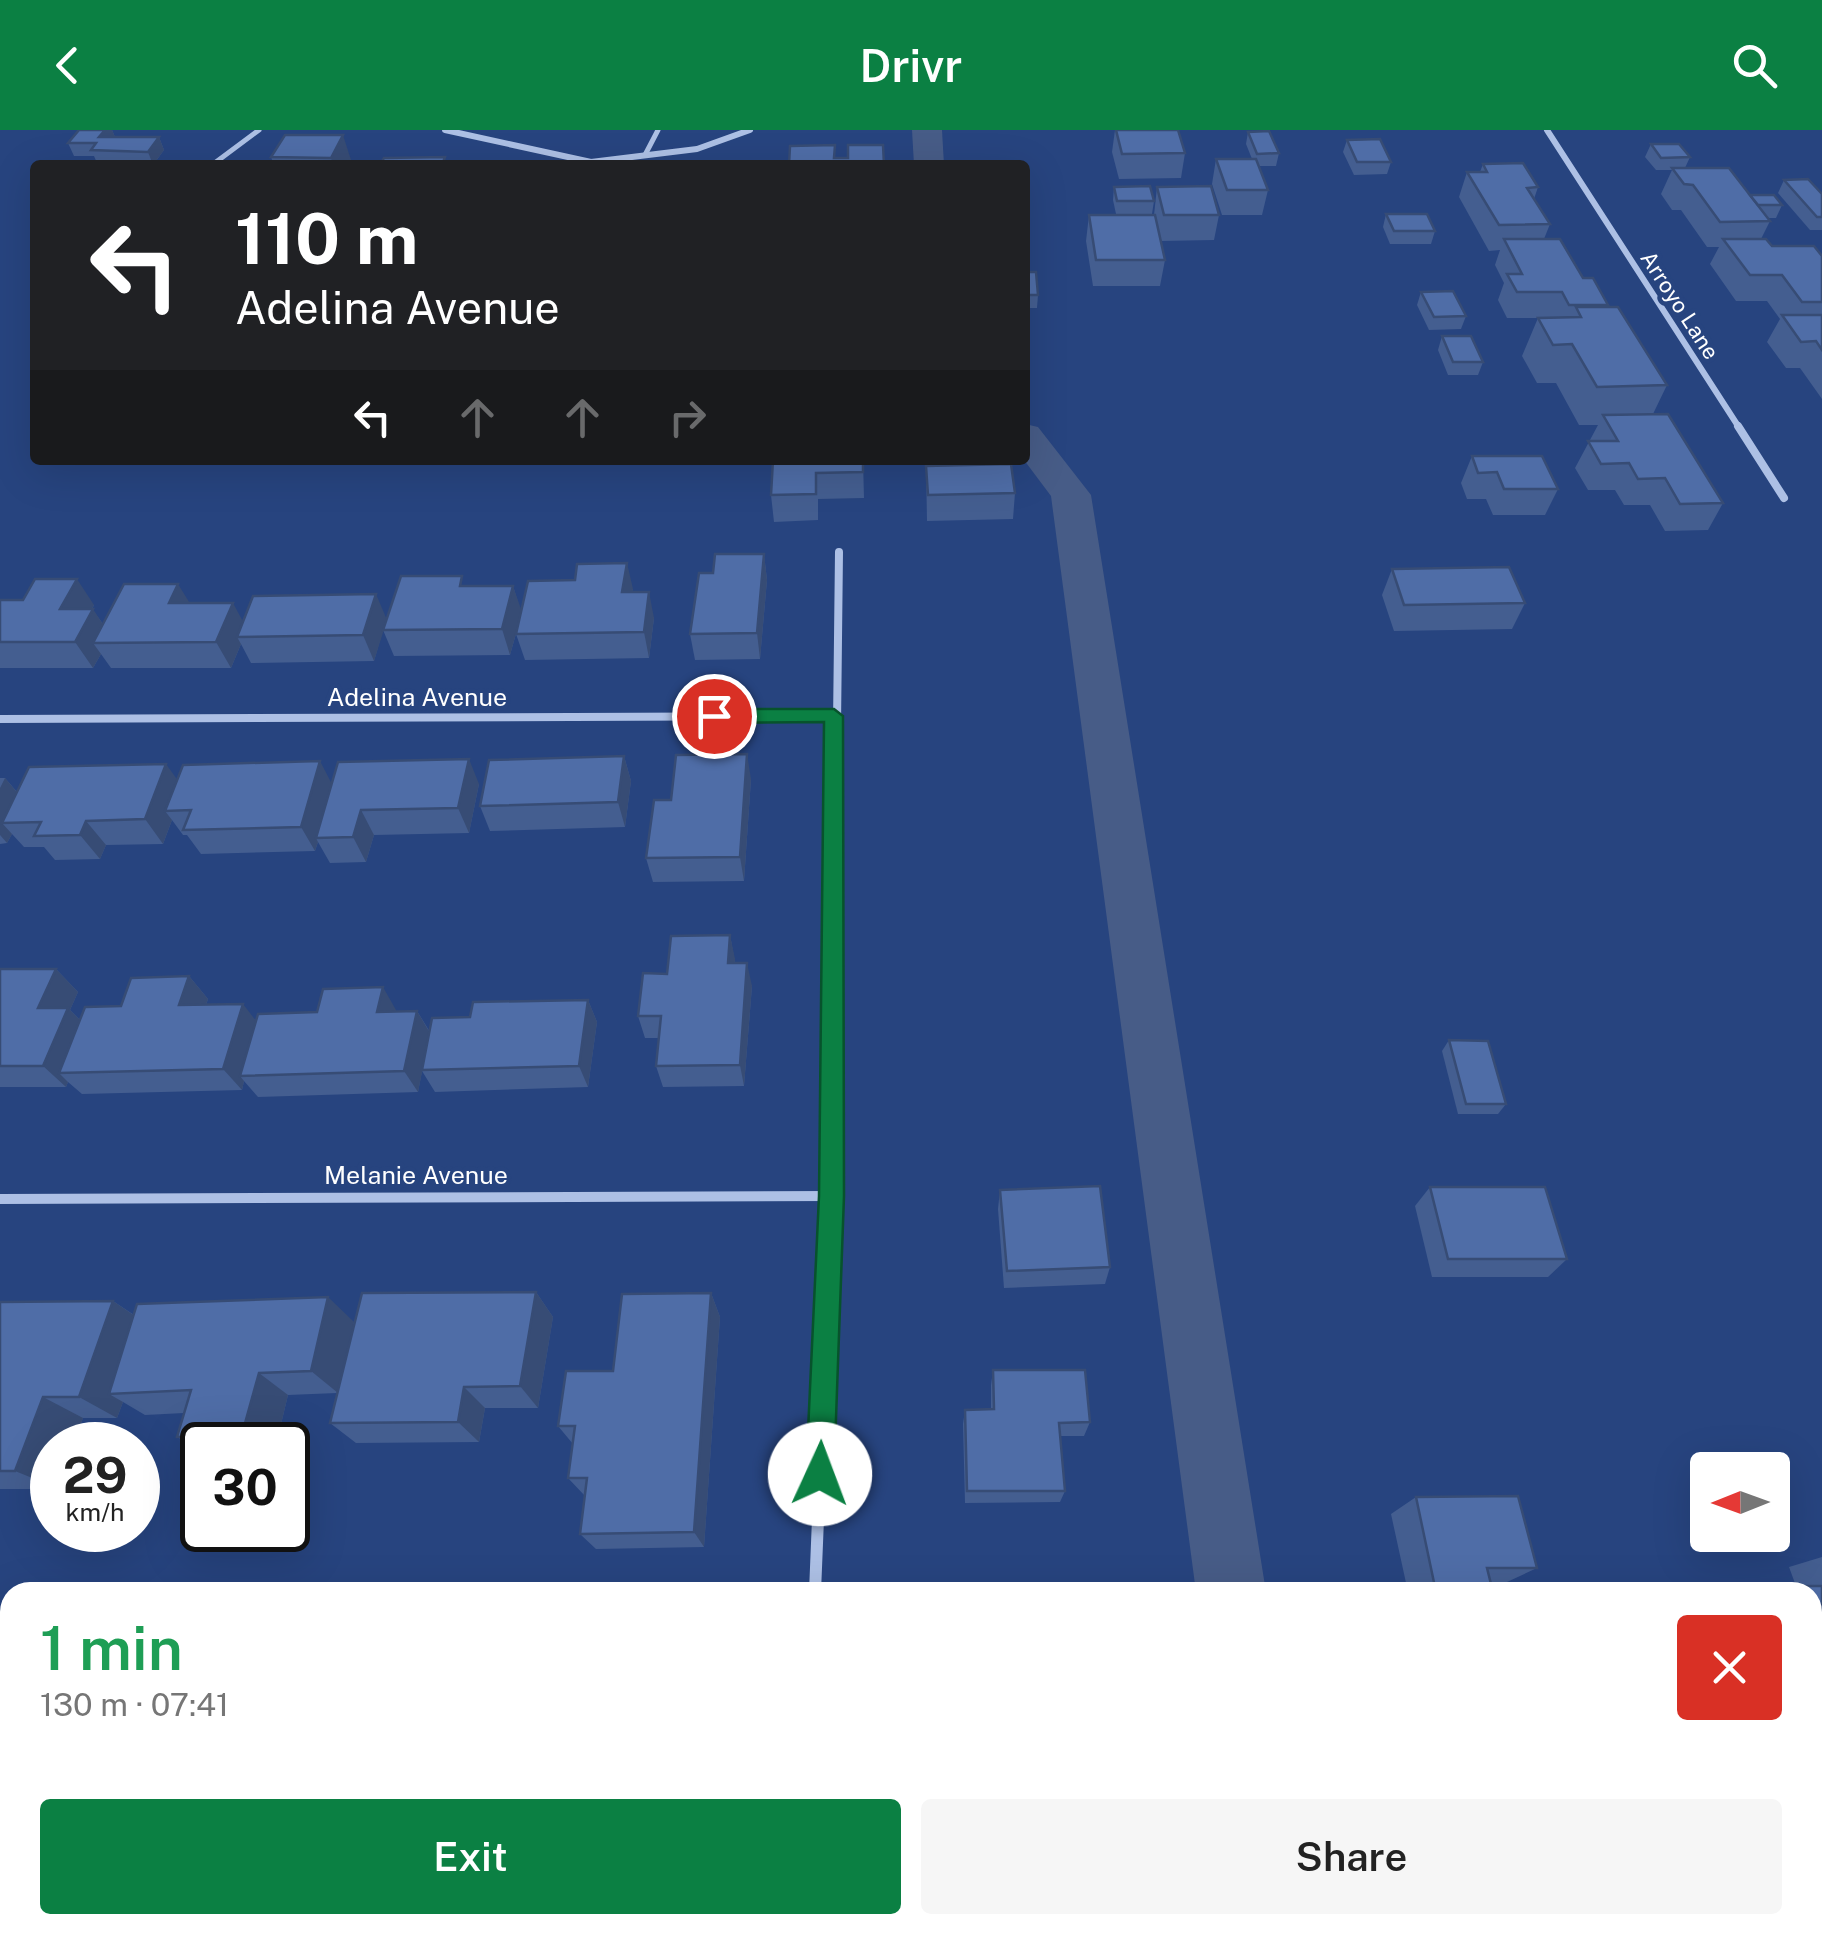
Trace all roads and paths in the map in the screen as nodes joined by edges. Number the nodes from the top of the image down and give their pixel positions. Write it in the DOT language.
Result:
graph roads {
  1 [pos="258,130"];
  2 [pos="445,130"];
  3 [pos="658,130"];
  4 [pos="750,130"];
  5 [pos="1547,130"];
  6 [pos="645,155"];
  7 [pos="219,160"];
  8 [pos="582,160"];
  9 [pos="606,160"];
  10 [pos="1784,498"];
  11 [pos="838,552"];
  12 [pos="834,716"];
  13 [pos="0,719"];
  14 [pos="831,1196"];
  15 [pos="0,1199"];
  16 [pos="815,1582"];
  1 -- 7 [label="lane"];
  2 -- 8 [label="street"];
  3 -- 6 [label="lane"];
  4 -- 6 [label="street"];
  5 -- 10 [label="street, Arroyo Lane"];
  6 -- 9 [label="street"];
  11 -- 12 [label="street"];
  12 -- 13 [label="street, Adelina Avenue"];
  12 -- 14 [label="street"];
  14 -- 15 [label="street, Melanie Avenue"];
  14 -- 16 [label="street"];
}
